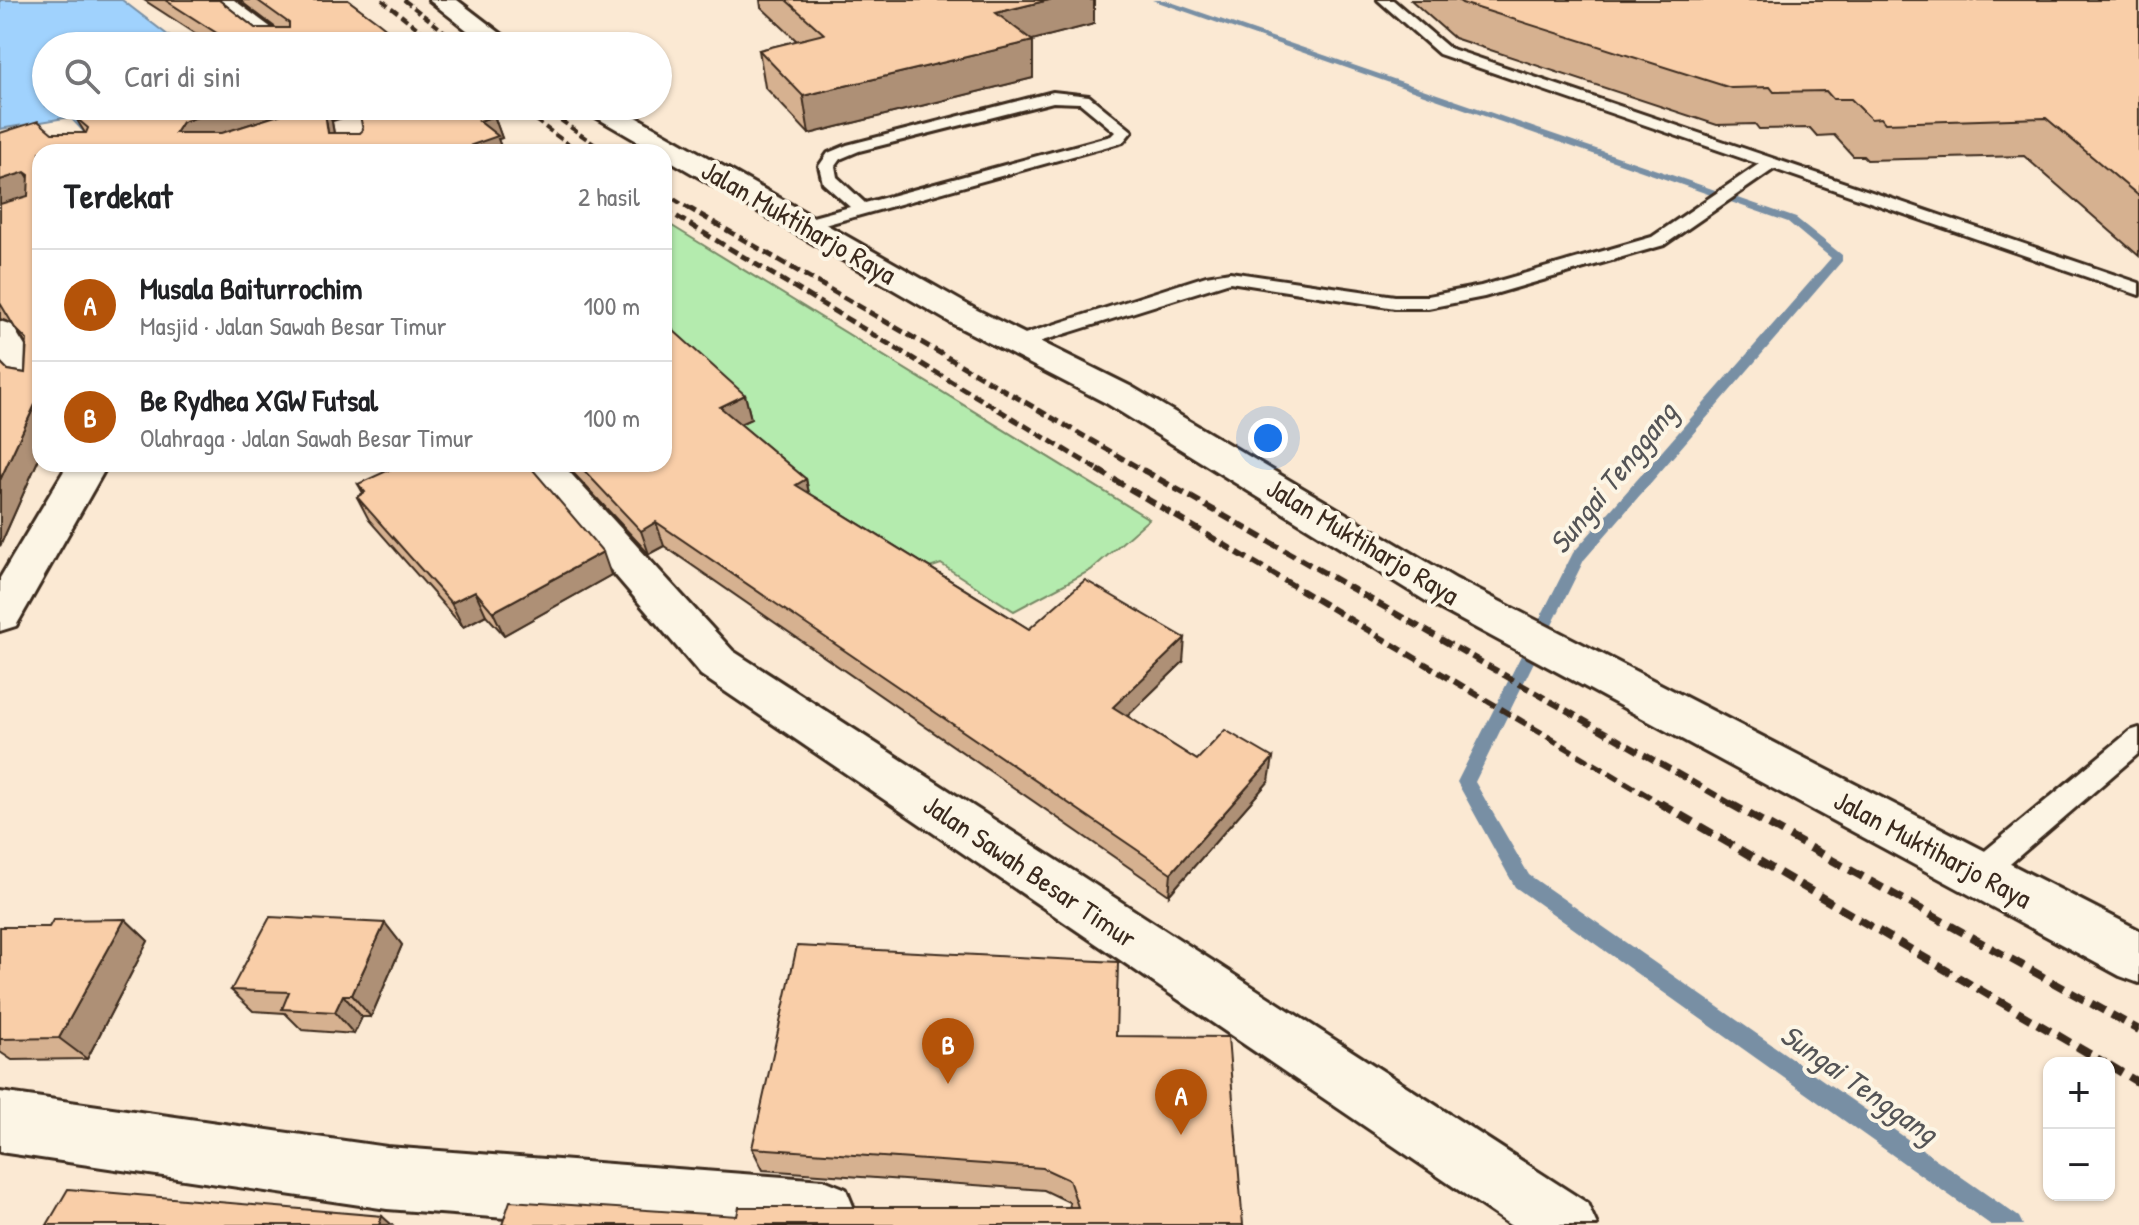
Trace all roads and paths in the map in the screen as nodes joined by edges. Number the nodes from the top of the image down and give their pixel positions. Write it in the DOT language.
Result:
graph roads {
  1 [pos="218,0"];
  2 [pos="441,0"];
  3 [pos="1385,0"];
  4 [pos="263,32"];
  5 [pos="485,32"];
  6 [pos="303,120"];
  7 [pos="348,120"];
  8 [pos="621,120"];
  9 [pos="351,137"];
  10 [pos="229,144"];
  11 [pos="663,144"];
  12 [pos="672,149"];
  13 [pos="1772,163"];
  14 [pos="860,207"];
  15 [pos="804,225"];
  16 [pos="2139,289"];
  17 [pos="1016,343"];
  18 [pos="83,472"];
  19 [pos="547,472"];
  20 [pos="44,540"];
  21 [pos="0,547"];
  22 [pos="0,615"];
  23 [pos="2139,738"];
  24 [pos="1979,873"];
  25 [pos="2139,958"];
  26 [pos="0,1122"];
  27 [pos="878,1215"];
  28 [pos="1565,1225"];
  1 -- 4 [label="street"];
  2 -- 5 [label="street"];
  3 -- 13 [label="lane"];
  6 -- 10 [label="street"];
  7 -- 9 [label="street"];
  8 -- 11 [label="street, Jalan Muktiharjo Raya"];
  12 -- 15 [label="street, Jalan Muktiharjo Raya"];
  13 -- 16 [label="lane"];
  13 -- 17 [label="lane"];
  14 -- 14 [label="lane"];
  14 -- 15 [label="lane"];
  15 -- 17 [label="street, Jalan Muktiharjo Raya"];
  17 -- 24 [label="street, Jalan Muktiharjo Raya"];
  18 -- 20 [label="street"];
  19 -- 28 [label="street, Jalan Sawah Besar Timur"];
  20 -- 21 [label="street"];
  20 -- 22 [label="street"];
  23 -- 24 [label="lane"];
  24 -- 25 [label="street, Jalan Muktiharjo Raya"];
  26 -- 27 [label="street"];
}
